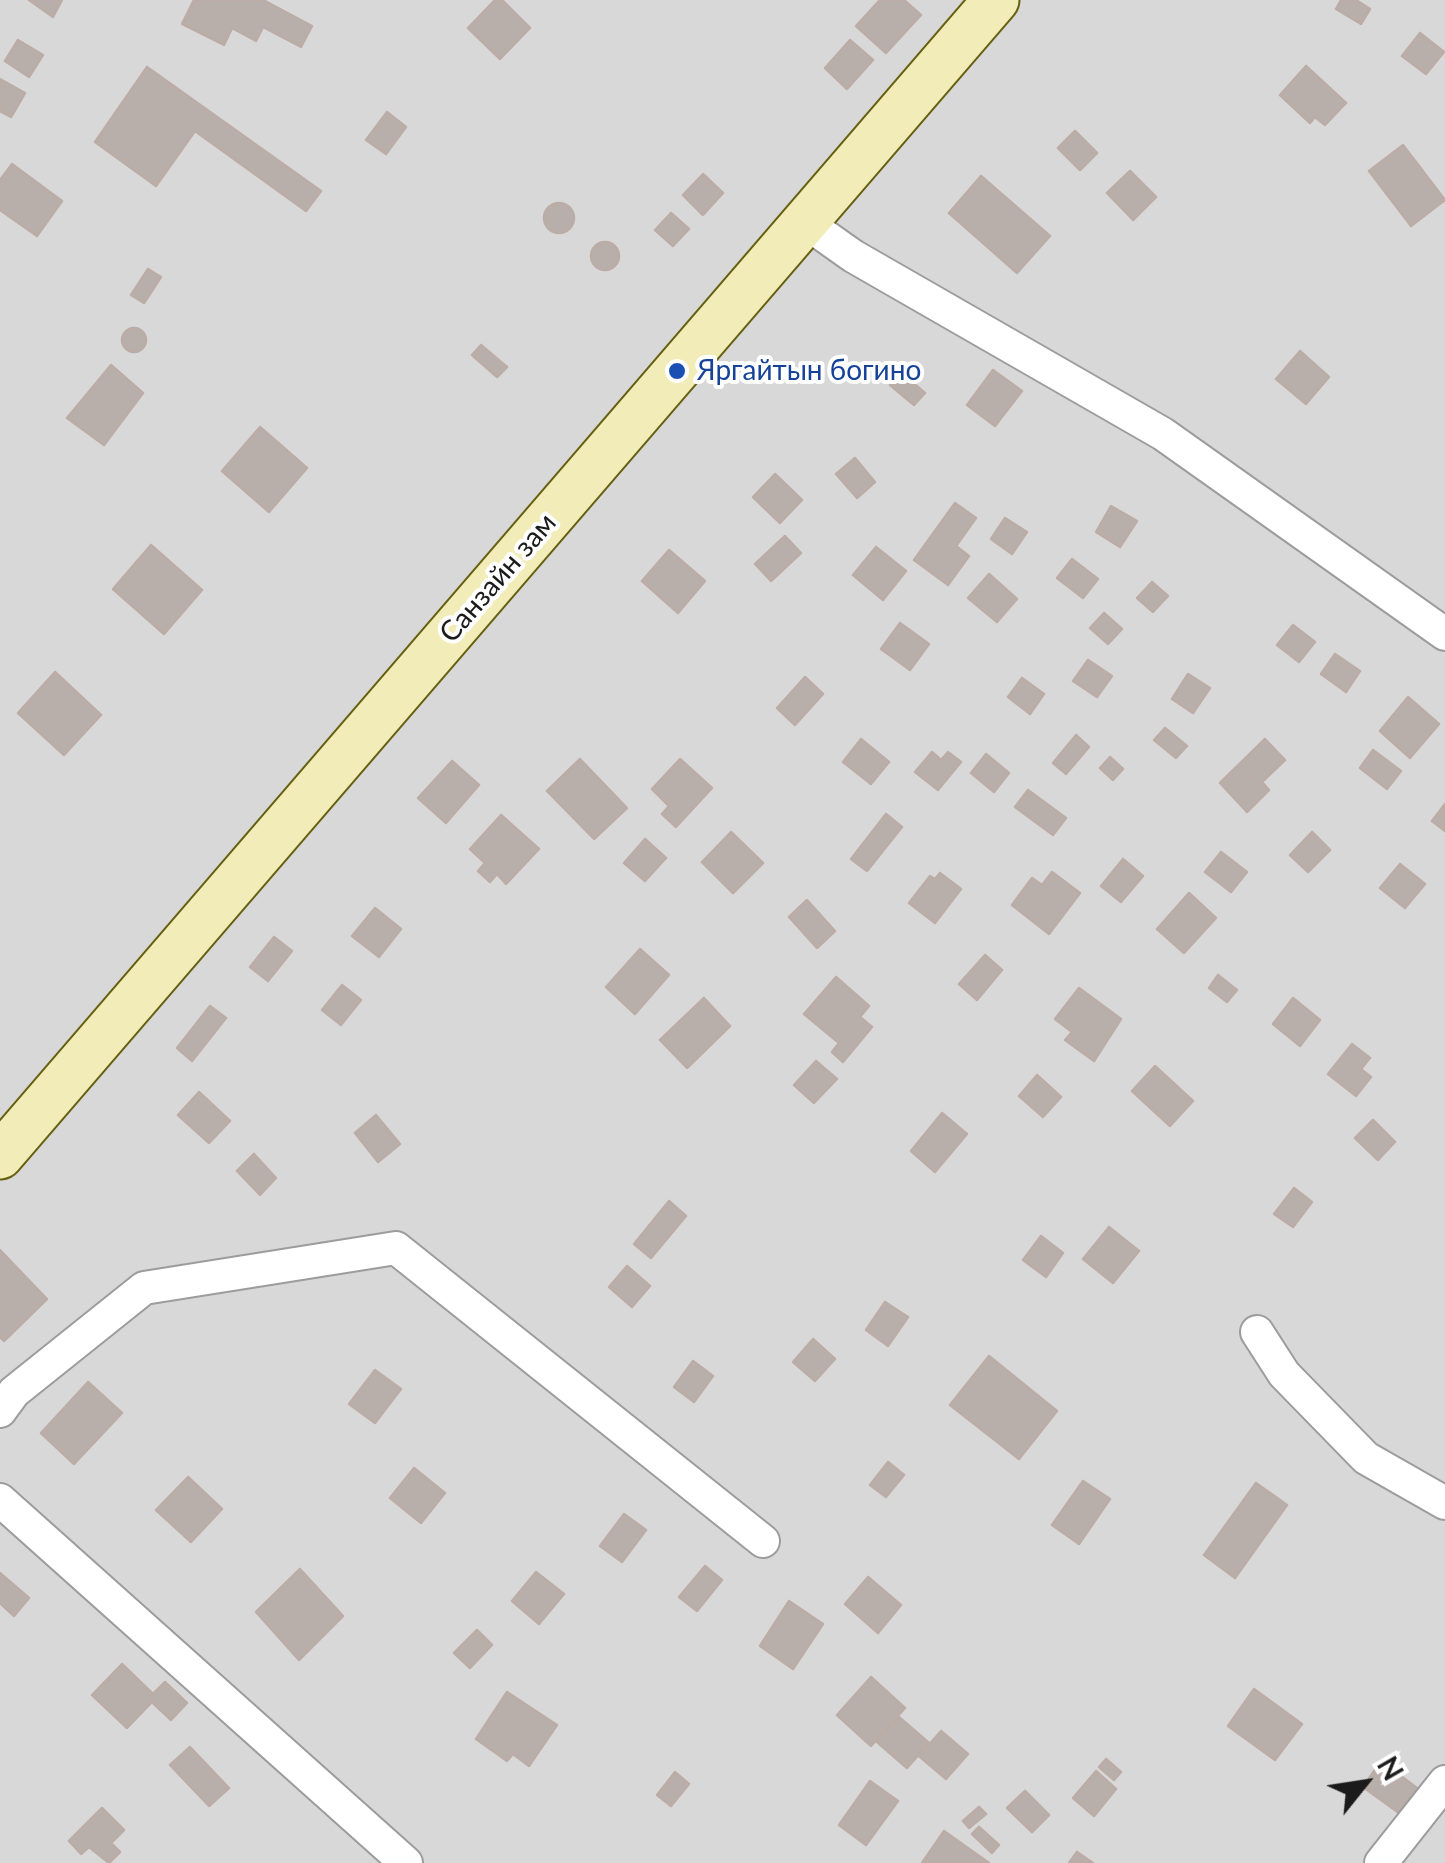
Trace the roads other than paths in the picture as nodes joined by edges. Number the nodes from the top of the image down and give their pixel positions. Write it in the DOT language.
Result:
graph roads {
  1 [pos="996,0"];
  2 [pos="805,222"];
  3 [pos="1445,634"];
  4 [pos="0,1156"];
  5 [pos="1258,1332"];
  6 [pos="5,1394"];
  7 [pos="0,1500"];
  8 [pos="1445,1503"];
  9 [pos="762,1541"];
  10 [pos="1445,1782"];
  11 [pos="406,1863"];
  12 [pos="1381,1863"];
  1 -- 2 [label="main road, Санзайн зам"];
  2 -- 3 [label="street"];
  2 -- 4 [label="main road, Санзайн зам"];
  5 -- 8 [label="street"];
  6 -- 9 [label="street"];
  7 -- 11 [label="street"];
  10 -- 12 [label="street"];
}
